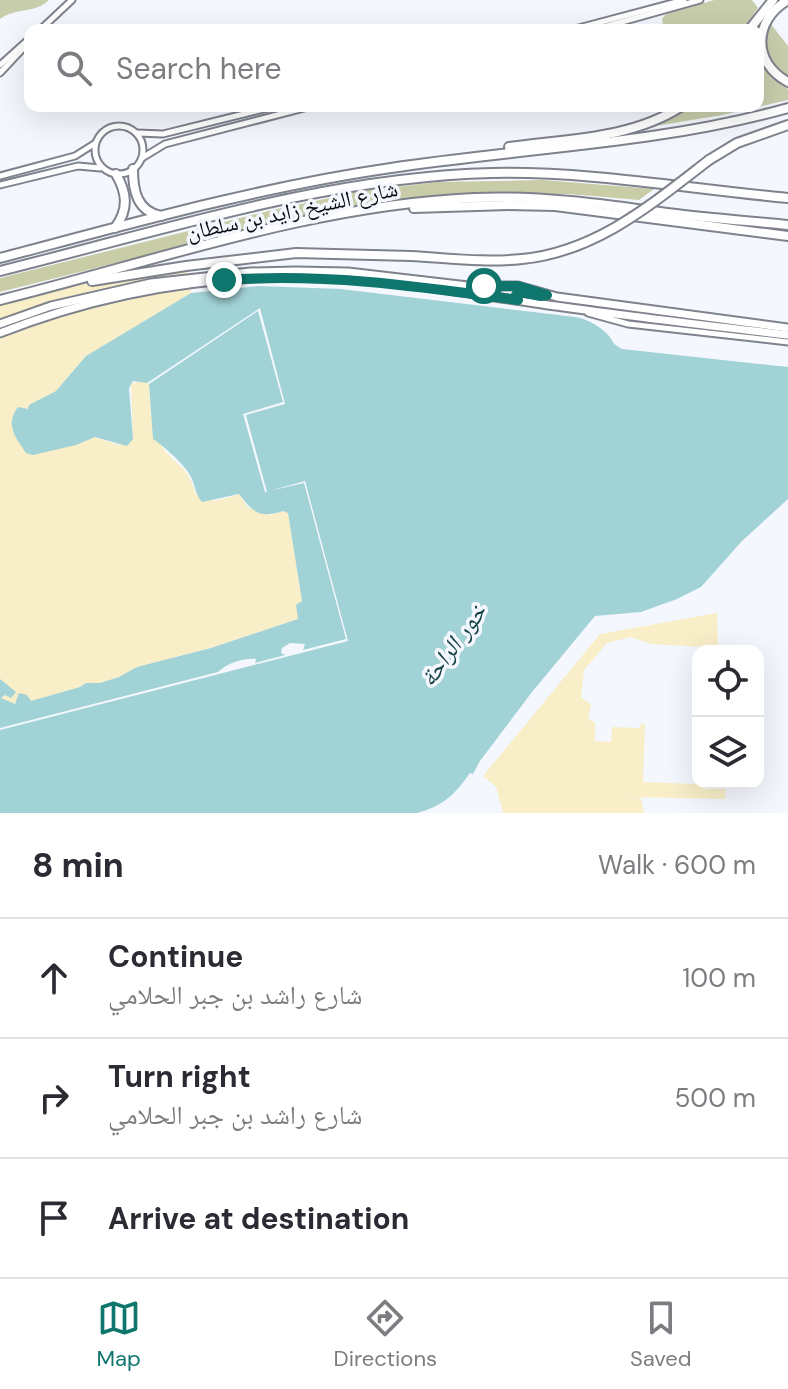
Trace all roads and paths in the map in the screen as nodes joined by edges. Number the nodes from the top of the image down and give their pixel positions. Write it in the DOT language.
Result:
graph roads {
  1 [pos="72,0"];
  2 [pos="684,0"];
  3 [pos="700,0"];
  4 [pos="788,0"];
  5 [pos="775,3"];
  6 [pos="763,17"];
  7 [pos="46,24"];
  8 [pos="594,24"];
  9 [pos="614,24"];
  10 [pos="755,24"];
  11 [pos="762,24"];
  12 [pos="24,45"];
  13 [pos="24,47"];
  14 [pos="764,58"];
  15 [pos="0,65"];
  16 [pos="0,73"];
  17 [pos="788,82"];
  18 [pos="788,108"];
  19 [pos="252,112"];
  20 [pos="289,112"];
  21 [pos="670,112"];
  22 [pos="788,125"];
  23 [pos="135,132"];
  24 [pos="95,144"];
  25 [pos="465,157"];
  26 [pos="142,158"];
  27 [pos="103,168"];
  28 [pos="133,169"];
  29 [pos="116,174"];
  30 [pos="0,176"];
  31 [pos="0,185"];
  32 [pos="788,198"];
  33 [pos="362,209"];
  34 [pos="161,216"];
  35 [pos="788,225"];
  36 [pos="115,228"];
  37 [pos="788,236"];
  38 [pos="0,258"];
  39 [pos="0,271"];
  40 [pos="52,287"];
  41 [pos="547,295"];
  42 [pos="0,300"];
  43 [pos="518,300"];
  44 [pos="576,309"];
  45 [pos="646,317"];
  46 [pos="618,321"];
  47 [pos="0,324"];
  48 [pos="788,328"];
  49 [pos="0,333"];
  50 [pos="788,335"];
  51 [pos="788,342"];
  1 -- 7 [label="street"];
  2 -- 8 [label="street"];
  3 -- 9 [label="street"];
  4 -- 5 [label="highway"];
  5 -- 6 [label="highway"];
  6 -- 10 [label="highway"];
  6 -- 11 [label="highway"];
  12 -- 15 [label="street"];
  13 -- 16 [label="street"];
  14 -- 17 [label="highway"];
  18 -- 25 [label="highway"];
  19 -- 23 [label="street"];
  20 -- 26 [label="street"];
  21 -- 25 [label="highway"];
  22 -- 40 [label="highway, bridge"];
  23 -- 24 [label="street"];
  23 -- 26 [label="street"];
  24 -- 27 [label="street"];
  24 -- 30 [label="street"];
  25 -- 34 [label="highway"];
  26 -- 28 [label="street"];
  27 -- 29 [label="street"];
  27 -- 31 [label="street"];
  28 -- 29 [label="street"];
  28 -- 34 [label="highway"];
  29 -- 36 [label="highway"];
  32 -- 39 [label="highway, شارع الشيخ زايد بن سلطان"];
  33 -- 35 [label="highway, شارع الشيخ زايد بن سلطان"];
  33 -- 37 [label="highway"];
  33 -- 40 [label="highway, شارع الشيخ زايد بن سلطان"];
  34 -- 36 [label="highway"];
  36 -- 38 [label="highway"];
  40 -- 42 [label="highway, شارع الشيخ زايد بن سلطان"];
  41 -- 43 [label="main road"];
  41 -- 47 [label="main road"];
  41 -- 48 [label="main road"];
  43 -- 44 [label="main road"];
  43 -- 49 [label="main road"];
  44 -- 45 [label="main road"];
  44 -- 46 [label="street"];
  45 -- 46 [label="main road"];
  45 -- 50 [label="main road"];
  46 -- 51 [label="street"];
}
